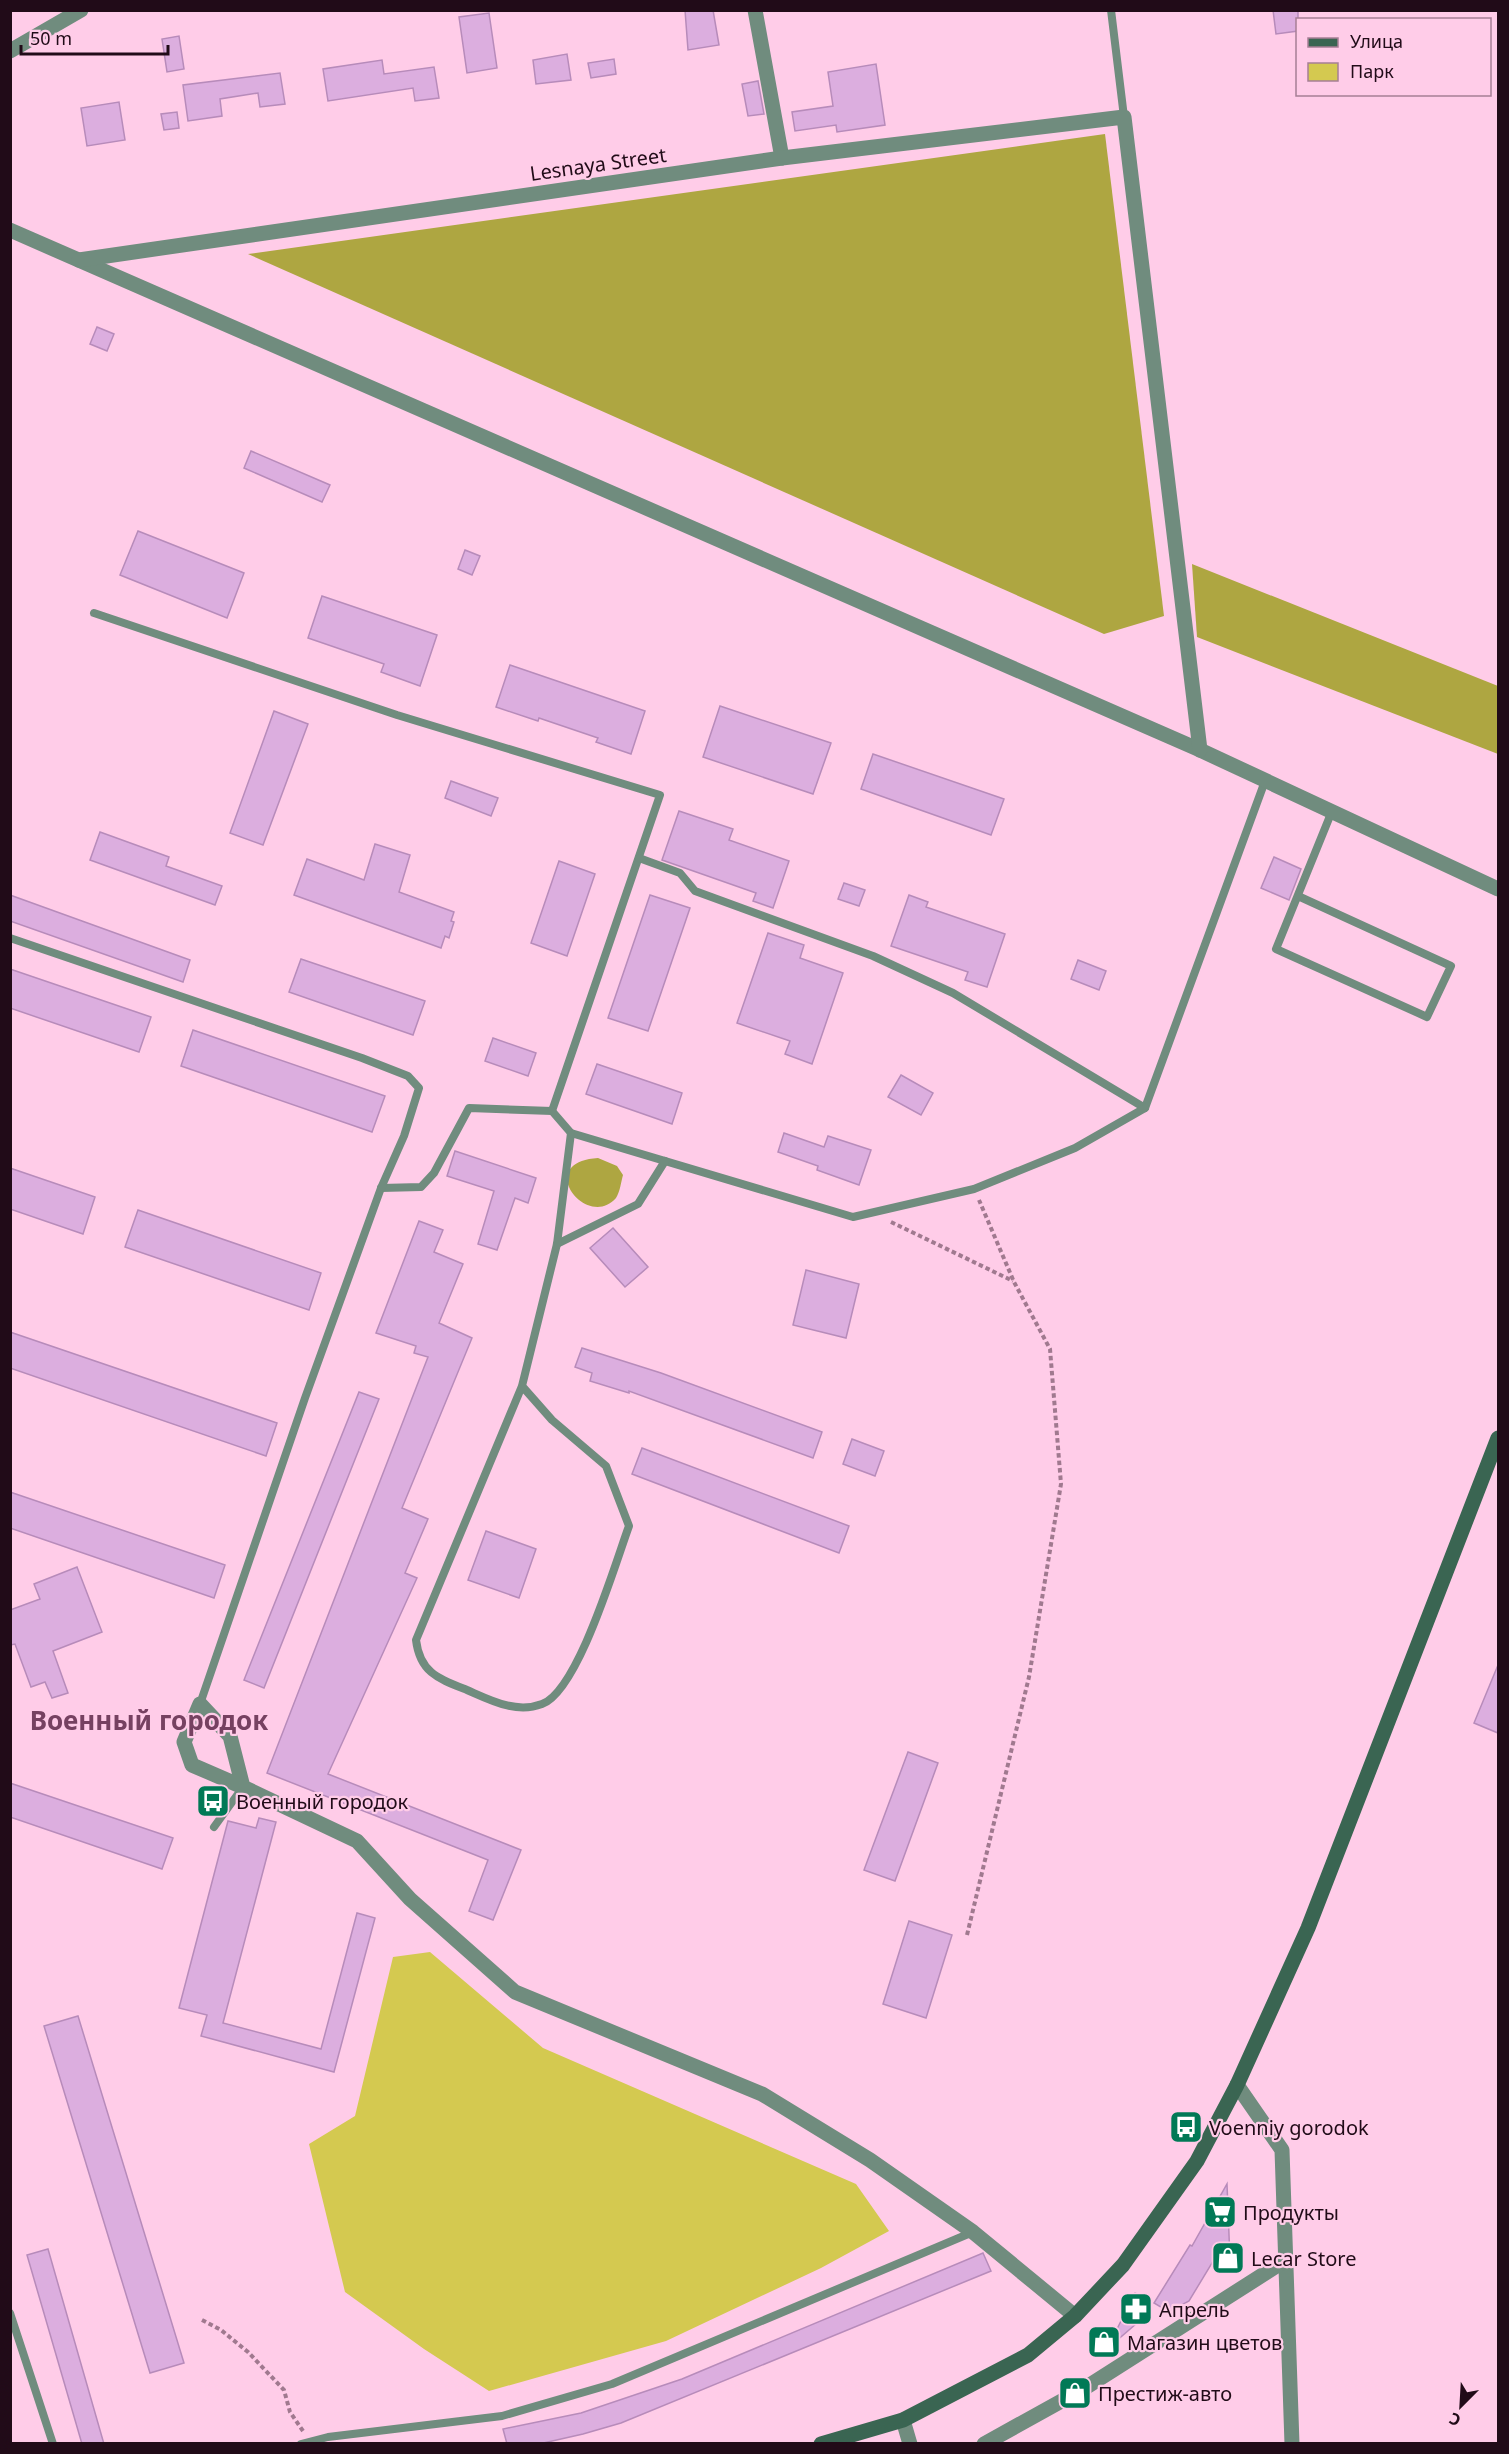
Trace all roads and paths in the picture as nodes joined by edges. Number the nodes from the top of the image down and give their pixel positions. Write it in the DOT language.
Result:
graph roads {
  1 [pos="81,10"];
  2 [pos="755,10"];
  3 [pos="1111,10"];
  4 [pos="10,51"];
  5 [pos="1124,117"];
  6 [pos="782,158"];
  7 [pos="10,230"];
  8 [pos="78,260"];
  9 [pos="94,613"];
  10 [pos="1200,750"];
  11 [pos="1265,781"];
  12 [pos="1332,811"];
  13 [pos="639,858"];
  14 [pos="1498,889"];
  15 [pos="1298,896"];
  16 [pos="10,938"];
  17 [pos="1145,1108"];
  18 [pos="552,1112"];
  19 [pos="571,1133"];
  20 [pos="665,1161"];
  21 [pos="381,1188"];
  22 [pos="974,1189"];
  23 [pos="869,1212"];
  24 [pos="557,1244"];
  25 [pos="1014,1282"];
  26 [pos="522,1386"];
  27 [pos="1498,1438"];
  28 [pos="200,1704"];
  29 [pos="243,1787"];
  30 [pos="214,1827"];
  31 [pos="967,1935"];
  32 [pos="1237,2085"];
  33 [pos="973,2232"];
  34 [pos="1286,2260"];
  35 [pos="10,2313"];
  36 [pos="1075,2316"];
  37 [pos="202,2319"];
  38 [pos="903,2420"];
  39 [pos="312,2441"];
  40 [pos="53,2444"];
  41 [pos="301,2444"];
  42 [pos="821,2444"];
  43 [pos="910,2444"];
  44 [pos="984,2444"];
  45 [pos="1292,2444"];
  1 -- 4 [label="street"];
  2 -- 6 [label="street"];
  3 -- 5 [label="lane"];
  5 -- 6 [label="street, Lesnaya Street"];
  5 -- 10 [label="street"];
  6 -- 8 [label="street, Lesnaya Street"];
  7 -- 8 [label="street"];
  8 -- 10 [label="street"];
  9 -- 13 [label="lane"];
  10 -- 11 [label="street"];
  11 -- 12 [label="street"];
  11 -- 17 [label="lane"];
  12 -- 14 [label="street"];
  12 -- 15 [label="lane"];
  13 -- 17 [label="lane"];
  13 -- 18 [label="lane"];
  15 -- 15 [label="lane"];
  16 -- 21 [label="lane"];
  17 -- 22 [label="lane"];
  18 -- 19 [label="lane"];
  18 -- 21 [label="lane"];
  19 -- 20 [label="lane"];
  19 -- 24 [label="lane"];
  20 -- 23 [label="lane"];
  20 -- 24 [label="lane"];
  21 -- 28 [label="lane"];
  22 -- 23 [label="lane"];
  22 -- 25 [label="path"];
  23 -- 25 [label="path"];
  24 -- 26 [label="lane"];
  25 -- 31 [label="path"];
  26 -- 26 [label="lane"];
  27 -- 32 [label="main road"];
  28 -- 29 [label="street"];
  28 -- 29 [label="street"];
  29 -- 30 [label="lane"];
  29 -- 33 [label="street"];
  32 -- 34 [label="street"];
  32 -- 36 [label="main road"];
  33 -- 36 [label="street"];
  33 -- 39 [label="lane"];
  34 -- 44 [label="street"];
  34 -- 45 [label="street"];
  35 -- 40 [label="lane"];
  36 -- 38 [label="main road"];
  37 -- 39 [label="path"];
  38 -- 42 [label="main road"];
  38 -- 43 [label="street"];
  39 -- 41 [label="lane"];
}
